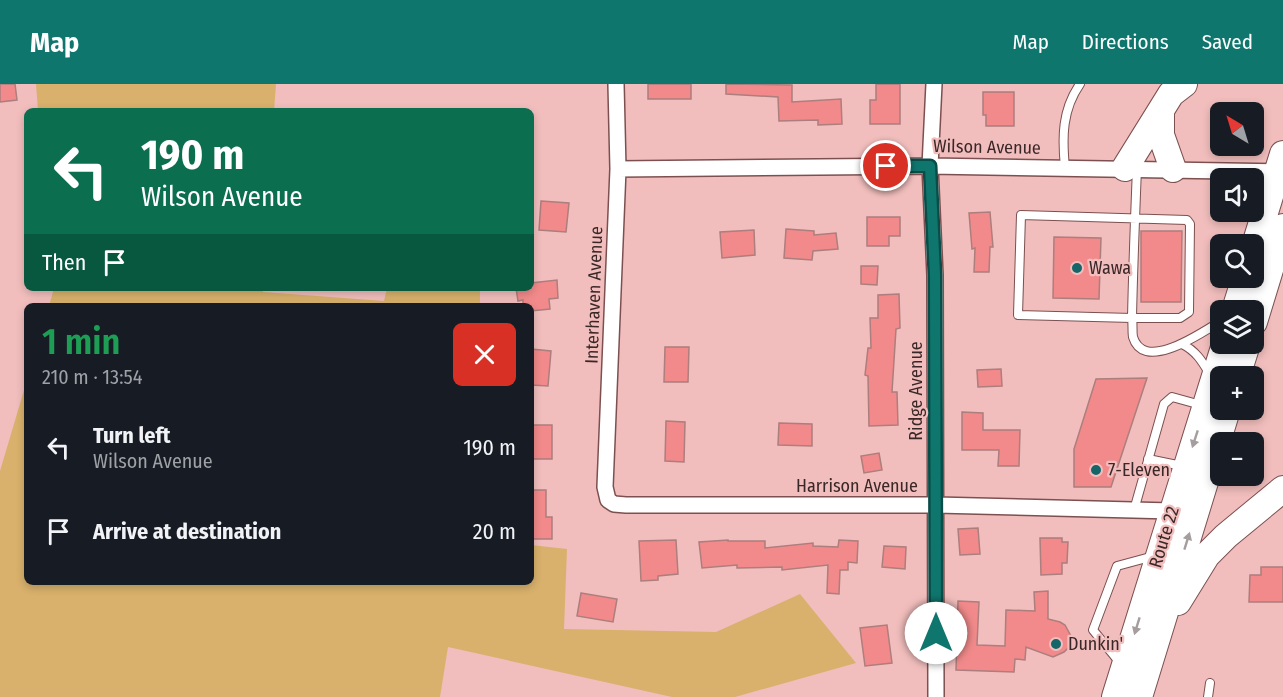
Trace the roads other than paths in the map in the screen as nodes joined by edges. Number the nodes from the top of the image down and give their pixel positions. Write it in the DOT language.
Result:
graph roads {
  1 [pos="616,84"];
  2 [pos="934,84"];
  3 [pos="1080,84"];
  4 [pos="1184,84"];
  5 [pos="1161,111"];
  6 [pos="930,166"];
  7 [pos="1281,166"];
  8 [pos="1065,168"];
  9 [pos="1131,168"];
  10 [pos="618,169"];
  11 [pos="1173,169"];
  12 [pos="1135,218"];
  13 [pos="1283,227"];
  14 [pos="1259,234"];
  15 [pos="1133,292"];
  16 [pos="1142,292"];
  17 [pos="1261,300"];
  18 [pos="1132,318"];
  19 [pos="1210,327"];
  20 [pos="1182,344"];
  21 [pos="1210,366"];
  22 [pos="1210,406"];
  23 [pos="1210,420"];
  24 [pos="1213,420"];
  25 [pos="1148,459"];
  26 [pos="1186,467"];
  27 [pos="1283,489"];
  28 [pos="614,504"];
  29 [pos="936,505"];
  30 [pos="1134,510"];
  31 [pos="1172,511"];
  32 [pos="1255,514"];
  33 [pos="1283,514"];
  34 [pos="1158,555"];
  35 [pos="1159,632"];
  36 [pos="1124,667"];
  37 [pos="1210,683"];
  38 [pos="936,697"];
  39 [pos="1115,697"];
  40 [pos="1139,697"];
  41 [pos="1208,697"];
  1 -- 10 [label="street, Interhaven Avenue"];
  2 -- 6 [label="street, Ridge Avenue"];
  3 -- 8 [label="lane"];
  4 -- 5 [label="highway"];
  5 -- 9 [label="highway"];
  5 -- 11 [label="highway"];
  6 -- 8 [label="street, Wilson Avenue"];
  6 -- 10 [label="street, Wilson Avenue"];
  6 -- 29 [label="street, Ridge Avenue"];
  7 -- 11 [label="street, Wilson Avenue"];
  7 -- 14 [label="highway"];
  8 -- 9 [label="street, Wilson Avenue"];
  9 -- 11 [label="street, Wilson Avenue"];
  9 -- 12 [label="lane"];
  10 -- 28 [label="street, Interhaven Avenue"];
  12 -- 15 [label="lane"];
  12 -- 18 [label="lane"];
  12 -- 18 [label="lane"];
  13 -- 17 [label="highway"];
  15 -- 16 [label="lane"];
  15 -- 18 [label="lane"];
  18 -- 20 [label="lane"];
  19 -- 20 [label="lane"];
  20 -- 21 [label="lane"];
  22 -- 25 [label="lane"];
  23 -- 26 [label="highway, Route 22, one-way"];
  35 -- 24 [label="highway, one-way"];
  25 -- 26 [label="lane"];
  25 -- 30 [label="lane"];
  26 -- 31 [label="highway, Route 22"];
  27 -- 32 [label="highway"];
  28 -- 29 [label="street, Harrison Avenue"];
  29 -- 30 [label="street, Harrison Avenue"];
  29 -- 38 [label="street, Ridge Avenue"];
  30 -- 31 [label="street, Harrison Avenue"];
  31 -- 34 [label="highway, Route 22"];
  32 -- 33 [label="highway"];
  32 -- 35 [label="highway"];
  34 -- 36 [label="highway, Route 22, one-way"];
  34 -- 36 [label="lane"];
  35 -- 40 [label="highway"];
  36 -- 39 [label="highway, Route 22"];
  37 -- 41 [label="lane"];
}
